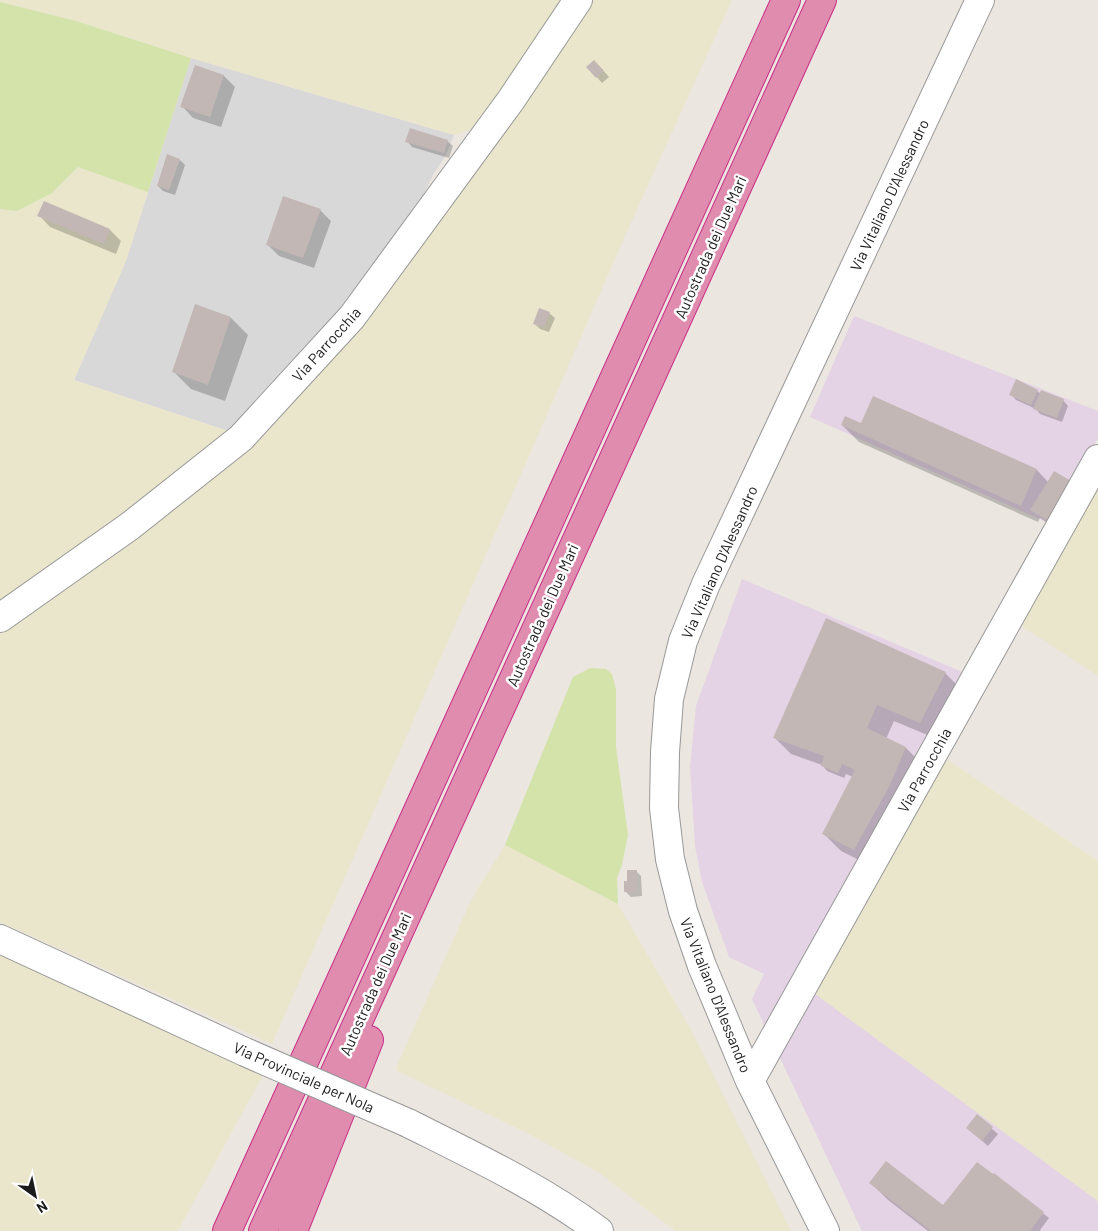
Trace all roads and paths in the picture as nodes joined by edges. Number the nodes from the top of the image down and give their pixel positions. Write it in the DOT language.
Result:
graph roads {
  1 [pos="578,0"];
  2 [pos="786,0"];
  3 [pos="822,0"];
  4 [pos="980,0"];
  5 [pos="1098,459"];
  6 [pos="0,618"];
  7 [pos="541,618"];
  8 [pos="0,939"];
  9 [pos="750,1081"];
  10 [pos="293,1087"];
  11 [pos="220,1231"];
  12 [pos="228,1231"];
  13 [pos="263,1231"];
  14 [pos="293,1231"];
  15 [pos="599,1231"];
  16 [pos="824,1231"];
  1 -- 6 [label="street, Via Parrocchia"];
  2 -- 10 [label="highway"];
  3 -- 7 [label="highway, Autostrada dei Due Mari"];
  4 -- 9 [label="street, Via Vitaliano D'Alessandro"];
  5 -- 9 [label="street, Via Parrocchia"];
  7 -- 13 [label="highway, Autostrada dei Due Mari"];
  7 -- 14 [label="highway"];
  8 -- 15 [label="street, Via Provinciale per Nola, bridge"];
  9 -- 16 [label="street, Via Vitaliano D'Alessandro"];
  10 -- 11 [label="highway"];
  10 -- 12 [label="highway"];
}
